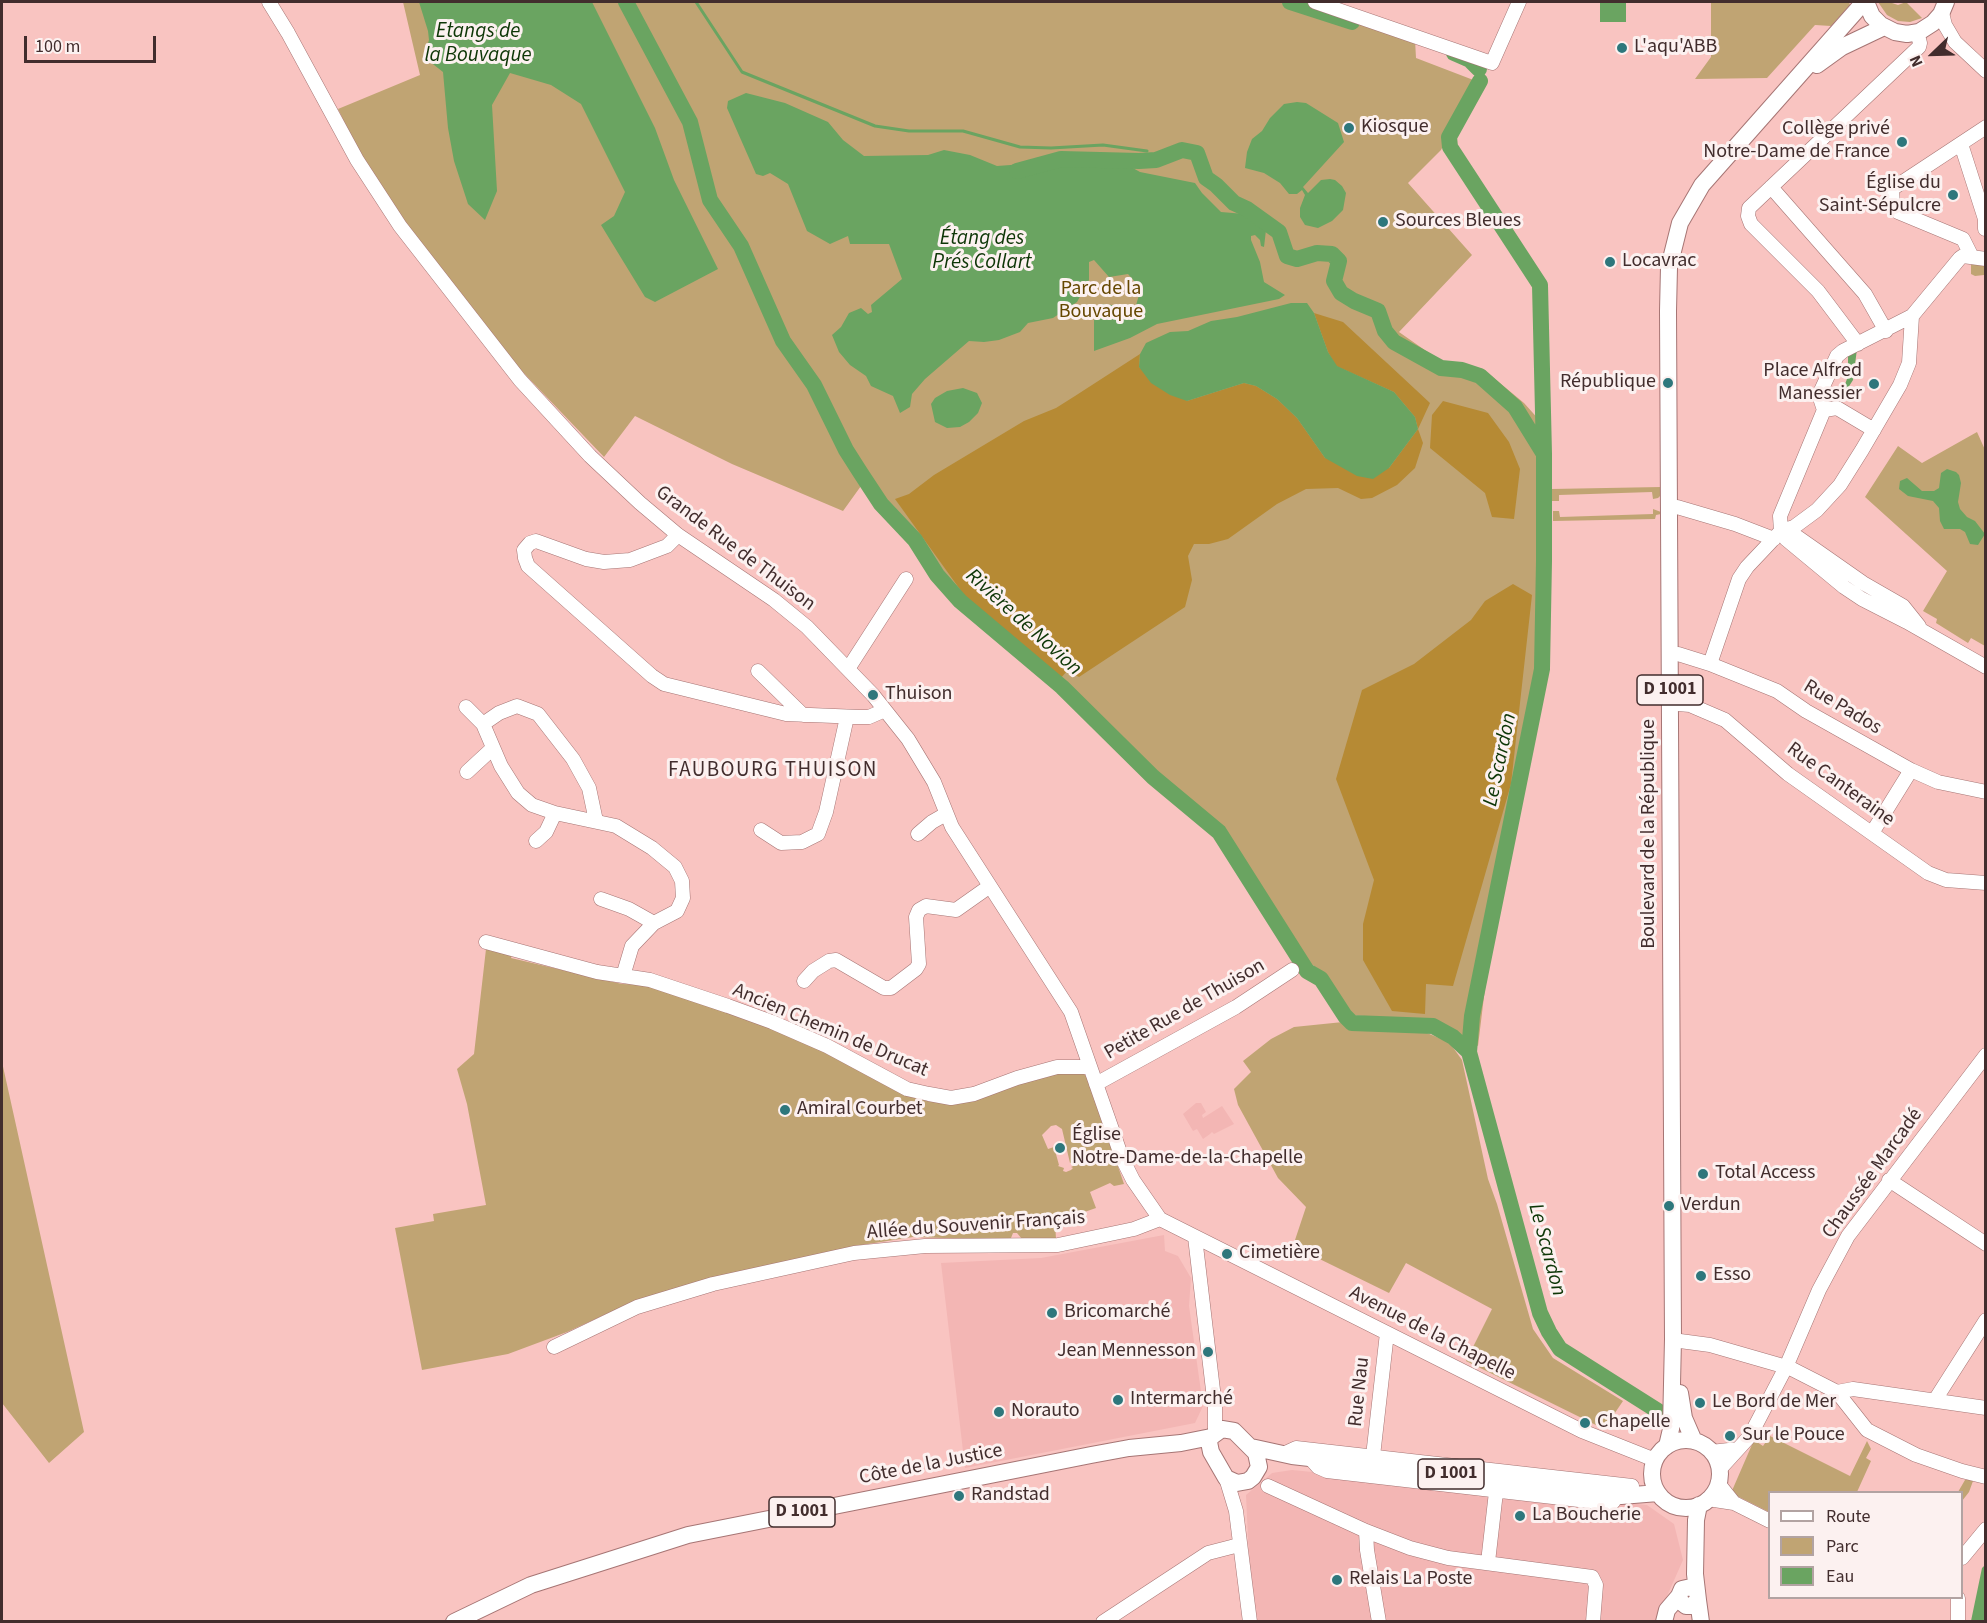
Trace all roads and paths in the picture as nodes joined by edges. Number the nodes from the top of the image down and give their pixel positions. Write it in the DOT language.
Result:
graph roads {
  1 [pos="269,2"];
  2 [pos="1315,2"];
  3 [pos="1519,2"];
  4 [pos="1865,2"];
  5 [pos="1944,7"];
  6 [pos="1884,27"];
  7 [pos="1920,31"];
  8 [pos="1954,42"];
  9 [pos="1986,71"];
  10 [pos="1986,127"];
  11 [pos="1961,144"];
  12 [pos="1771,187"];
  13 [pos="1984,210"];
  14 [pos="1985,229"];
  15 [pos="1959,237"];
  16 [pos="1980,259"];
  17 [pos="1912,316"];
  18 [pos="1886,331"];
  19 [pos="1858,344"];
  20 [pos="1824,410"];
  21 [pos="1874,429"];
  22 [pos="1677,507"];
  23 [pos="678,535"];
  24 [pos="1777,535"];
  25 [pos="906,579"];
  26 [pos="1678,654"];
  27 [pos="1710,664"];
  28 [pos="1986,667"];
  29 [pos="848,669"];
  30 [pos="758,671"];
  31 [pos="1678,704"];
  32 [pos="466,706"];
  33 [pos="885,710"];
  34 [pos="803,715"];
  35 [pos="847,717"];
  36 [pos="483,724"];
  37 [pos="493,748"];
  38 [pos="1911,770"];
  39 [pos="467,772"];
  40 [pos="1986,792"];
  41 [pos="555,813"];
  42 [pos="946,814"];
  43 [pos="596,821"];
  44 [pos="761,831"];
  45 [pos="1872,833"];
  46 [pos="918,834"];
  47 [pos="536,841"];
  48 [pos="1986,883"];
  49 [pos="990,886"];
  50 [pos="600,899"];
  51 [pos="654,923"];
  52 [pos="486,942"];
  53 [pos="1293,970"];
  54 [pos="623,976"];
  55 [pos="804,981"];
  56 [pos="1986,1055"];
  57 [pos="1090,1067"];
  58 [pos="1096,1084"];
  59 [pos="1889,1180"];
  60 [pos="1160,1219"];
  61 [pos="1195,1237"];
  62 [pos="1986,1244"];
  63 [pos="1986,1320"];
  64 [pos="1387,1333"];
  65 [pos="1680,1341"];
  66 [pos="554,1347"];
  67 [pos="1786,1367"];
  68 [pos="1837,1392"];
  69 [pos="1935,1401"];
  70 [pos="1986,1408"];
  71 [pos="1217,1438"];
  72 [pos="1694,1441"];
  73 [pos="1667,1446"];
  74 [pos="1251,1447"];
  75 [pos="1738,1449"];
  76 [pos="1711,1452"];
  77 [pos="1287,1455"];
  78 [pos="1373,1456"];
  79 [pos="1310,1458"];
  80 [pos="1654,1466"];
  81 [pos="1259,1467"];
  82 [pos="1719,1476"];
  83 [pos="1986,1477"];
  84 [pos="1226,1478"];
  85 [pos="1245,1482"];
  86 [pos="1268,1486"];
  87 [pos="1496,1492"];
  88 [pos="1621,1492"];
  89 [pos="1658,1493"];
  90 [pos="1704,1502"];
  91 [pos="1734,1503"];
  92 [pos="1677,1506"];
  93 [pos="1236,1511"];
  94 [pos="1768,1520"];
  95 [pos="1986,1529"];
  96 [pos="1366,1531"];
  97 [pos="1239,1545"];
  98 [pos="1963,1557"];
  99 [pos="1488,1562"];
  100 [pos="1958,1599"];
  101 [pos="1689,1601"];
  102 [pos="454,1622"];
  103 [pos="1103,1622"];
  104 [pos="1250,1622"];
  105 [pos="1378,1622"];
  106 [pos="1593,1622"];
  107 [pos="1665,1622"];
  108 [pos="1701,1622"];
  109 [pos="1958,1622"];
  1 -- 23 [label="street, Grande Rue de Thuison"];
  2 -- 3 [label="street"];
  4 -- 6 [label="main road"];
  4 -- 73 [label="main road, Boulevard de la République / D 1001"];
  5 -- 7 [label="main road"];
  5 -- 8 [label="street"];
  6 -- 7 [label="main road"];
  6 -- 22 [label="main road, Boulevard de la République / D 1001"];
  7 -- 8 [label="street"];
  7 -- 12 [label="street"];
  8 -- 9 [label="street"];
  10 -- 11 [label="street"];
  11 -- 13 [label="street"];
  11 -- 15 [label="street"];
  12 -- 18 [label="street"];
  12 -- 19 [label="street"];
  13 -- 14 [label="street"];
  14 -- 15 [label="street"];
  15 -- 16 [label="street"];
  16 -- 17 [label="street"];
  17 -- 18 [label="street"];
  17 -- 21 [label="street"];
  18 -- 19 [label="street"];
  19 -- 20 [label="street"];
  20 -- 21 [label="street"];
  20 -- 24 [label="street"];
  21 -- 24 [label="street"];
  22 -- 24 [label="street"];
  22 -- 26 [label="main road, Boulevard de la République / D 1001"];
  23 -- 29 [label="street, Grande Rue de Thuison"];
  23 -- 34 [label="street"];
  24 -- 27 [label="street"];
  24 -- 28 [label="street"];
  25 -- 29 [label="street"];
  26 -- 27 [label="street, Rue Pados"];
  26 -- 31 [label="main road, Boulevard de la République / D 1001"];
  27 -- 38 [label="street, Rue Pados"];
  29 -- 33 [label="street, Grande Rue de Thuison"];
  30 -- 34 [label="street"];
  31 -- 45 [label="street, Rue Canteraine"];
  31 -- 65 [label="main road, Boulevard de la République / D 1001"];
  32 -- 36 [label="street"];
  33 -- 35 [label="street"];
  33 -- 42 [label="street, Grande Rue de Thuison"];
  34 -- 35 [label="street"];
  35 -- 44 [label="street"];
  36 -- 37 [label="street"];
  36 -- 43 [label="street"];
  37 -- 39 [label="street"];
  37 -- 41 [label="street"];
  38 -- 40 [label="street, Rue Pados"];
  38 -- 45 [label="street"];
  41 -- 43 [label="street"];
  41 -- 47 [label="street"];
  42 -- 46 [label="street"];
  42 -- 49 [label="street, Grande Rue de Thuison"];
  43 -- 51 [label="street"];
  45 -- 48 [label="street, Rue Canteraine"];
  49 -- 55 [label="street"];
  49 -- 57 [label="street, Grande Rue de Thuison"];
  50 -- 51 [label="street"];
  51 -- 54 [label="street"];
  52 -- 54 [label="street, Ancien Chemin de Drucat"];
  53 -- 58 [label="street, Petite Rue de Thuison"];
  54 -- 57 [label="street, Ancien Chemin de Drucat"];
  56 -- 59 [label="street, Chaussée Marcadé"];
  57 -- 58 [label="street, Grande Rue de Thuison"];
  58 -- 60 [label="street, Grande Rue de Thuison"];
  59 -- 62 [label="street"];
  59 -- 67 [label="street, Chaussée Marcadé"];
  60 -- 61 [label="street, Grande Rue de Thuison"];
  60 -- 66 [label="street, Allée du Souvenir Français"];
  61 -- 64 [label="street, Avenue de la Chapelle"];
  61 -- 71 [label="street"];
  63 -- 69 [label="street"];
  64 -- 78 [label="street, Rue Nau"];
  64 -- 80 [label="street, Avenue de la Chapelle"];
  65 -- 67 [label="street"];
  65 -- 72 [label="main road, Boulevard de la République / D 1001"];
  67 -- 68 [label="street"];
  67 -- 75 [label="street, Chaussée Marcadé"];
  68 -- 69 [label="street"];
  68 -- 83 [label="street"];
  69 -- 70 [label="street"];
  71 -- 74 [label="main road"];
  71 -- 84 [label="main road"];
  71 -- 102 [label="main road, Côte de la Justice / D 1001"];
  72 -- 73 [label="main road"];
  72 -- 76 [label="main road"];
  73 -- 80 [label="main road"];
  74 -- 77 [label="main road, D 1001"];
  74 -- 81 [label="main road"];
  75 -- 76 [label="street"];
  75 -- 82 [label="street, Chaussée Marcadé"];
  76 -- 82 [label="main road"];
  77 -- 78 [label="street"];
  77 -- 79 [label="main road, D 1001"];
  77 -- 81 [label="main road, D 1001"];
  78 -- 88 [label="street"];
  79 -- 87 [label="street"];
  79 -- 88 [label="main road, D 1001"];
  80 -- 88 [label="main road"];
  80 -- 89 [label="main road"];
  81 -- 85 [label="main road"];
  82 -- 90 [label="main road"];
  82 -- 91 [label="street"];
  84 -- 85 [label="main road"];
  84 -- 93 [label="street"];
  85 -- 93 [label="street"];
  86 -- 96 [label="street"];
  87 -- 88 [label="street"];
  87 -- 99 [label="street"];
  88 -- 89 [label="main road, D 1001"];
  89 -- 92 [label="main road"];
  90 -- 91 [label="street"];
  90 -- 92 [label="main road"];
  90 -- 101 [label="main road"];
  91 -- 94 [label="street"];
  92 -- 101 [label="main road"];
  93 -- 97 [label="street"];
  95 -- 98 [label="street"];
  96 -- 99 [label="street"];
  96 -- 105 [label="street"];
  97 -- 103 [label="street"];
  97 -- 104 [label="street"];
  99 -- 106 [label="street"];
  100 -- 109 [label="street"];
  101 -- 107 [label="main road"];
  101 -- 108 [label="main road"];
}
